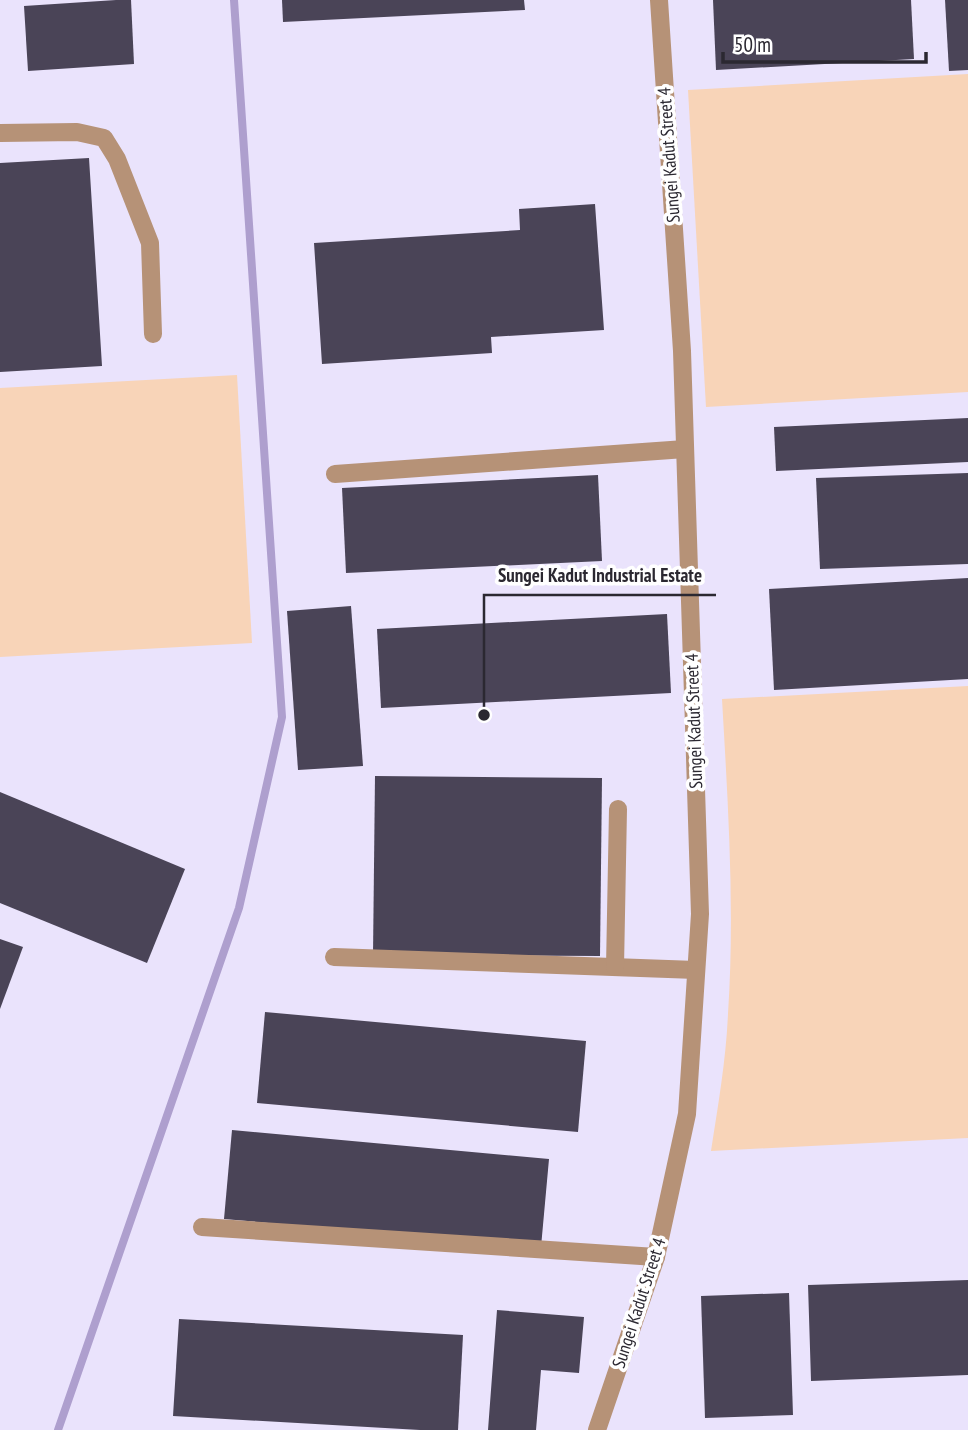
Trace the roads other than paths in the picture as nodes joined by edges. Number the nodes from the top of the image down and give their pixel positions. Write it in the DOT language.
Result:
graph roads {
  1 [pos="659,0"];
  2 [pos="0,133"];
  3 [pos="153,334"];
  4 [pos="685,449"];
  5 [pos="335,474"];
  6 [pos="618,809"];
  7 [pos="334,957"];
  8 [pos="615,967"];
  9 [pos="696,970"];
  10 [pos="202,1227"];
  11 [pos="656,1257"];
  12 [pos="597,1430"];
  1 -- 4 [label="street, Sungei Kadut Street 4"];
  2 -- 3 [label="street"];
  4 -- 5 [label="street"];
  4 -- 9 [label="street, Sungei Kadut Street 4"];
  6 -- 8 [label="street"];
  7 -- 8 [label="street"];
  8 -- 9 [label="street"];
  9 -- 11 [label="street, Sungei Kadut Street 4"];
  10 -- 11 [label="street"];
  11 -- 12 [label="street, Sungei Kadut Street 4"];
}
